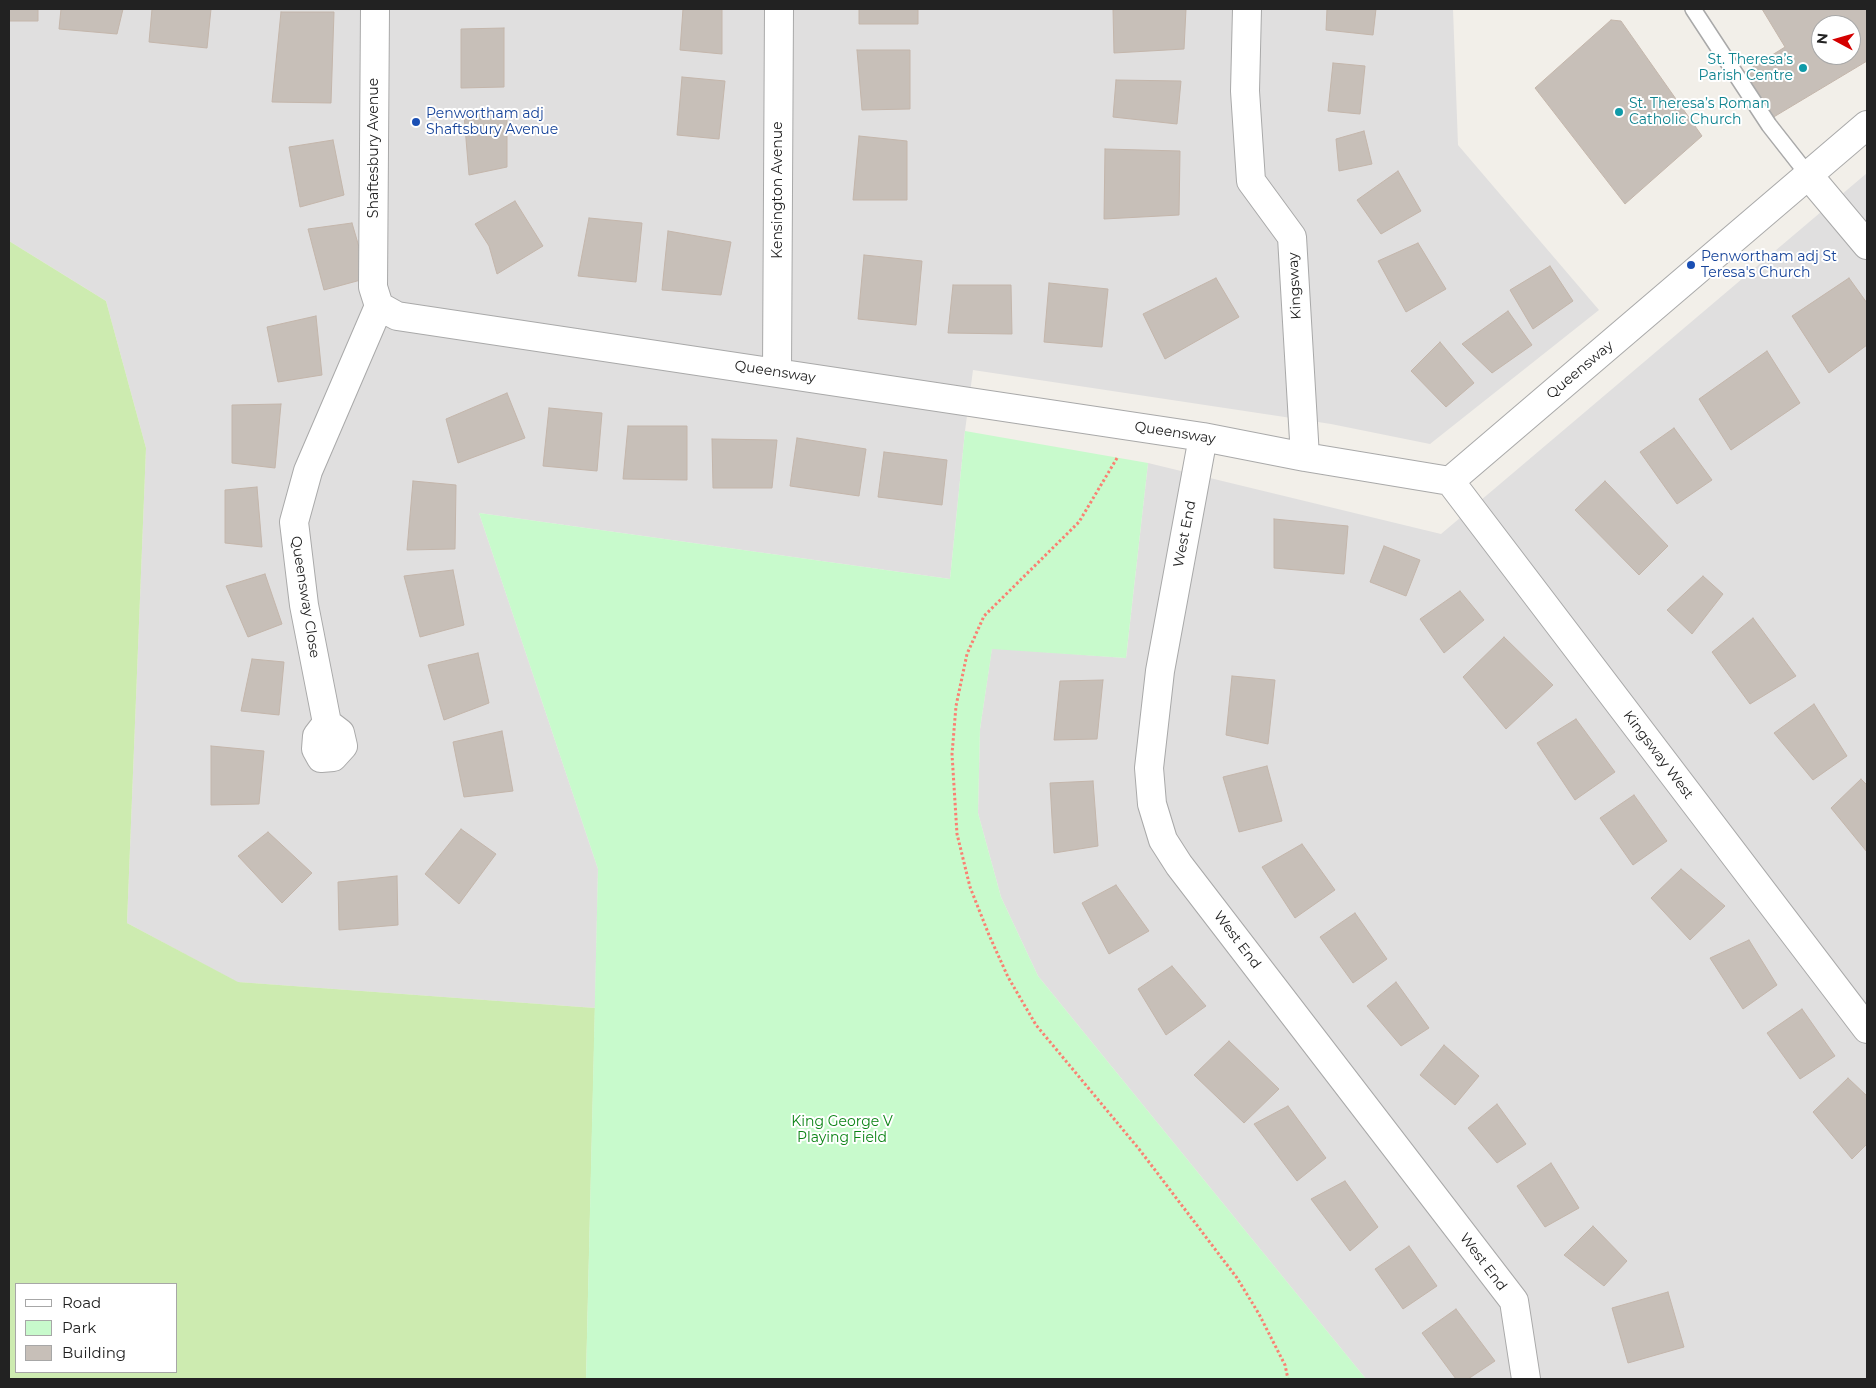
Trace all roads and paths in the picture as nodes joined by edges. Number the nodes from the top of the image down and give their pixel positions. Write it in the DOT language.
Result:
graph roads {
  1 [pos="375,9"];
  2 [pos="779,9"];
  3 [pos="1247,9"];
  4 [pos="1694,9"];
  5 [pos="1867,125"];
  6 [pos="1809,176"];
  7 [pos="1867,245"];
  8 [pos="376,297"];
  9 [pos="777,372"];
  10 [pos="1136,427"];
  11 [pos="1203,437"];
  12 [pos="1304,458"];
  13 [pos="1450,481"];
  14 [pos="327,723"];
  15 [pos="1867,1029"];
  16 [pos="1288,1379"];
  17 [pos="1526,1379"];
  1 -- 8 [label="street, Shaftesbury Avenue"];
  2 -- 9 [label="street, Kensington Avenue"];
  3 -- 12 [label="street, Kingsway"];
  4 -- 6 [label="lane"];
  5 -- 6 [label="street, Queensway"];
  6 -- 7 [label="street"];
  6 -- 13 [label="street, Queensway"];
  8 -- 9 [label="street, Queensway"];
  8 -- 14 [label="street, Queensway Close"];
  9 -- 10 [label="street, Queensway"];
  10 -- 11 [label="street, Queensway"];
  10 -- 16 [label="path"];
  11 -- 12 [label="street, Queensway"];
  11 -- 17 [label="street, West End"];
  12 -- 13 [label="street, Queensway"];
  13 -- 15 [label="street, Kingsway West"];
}
